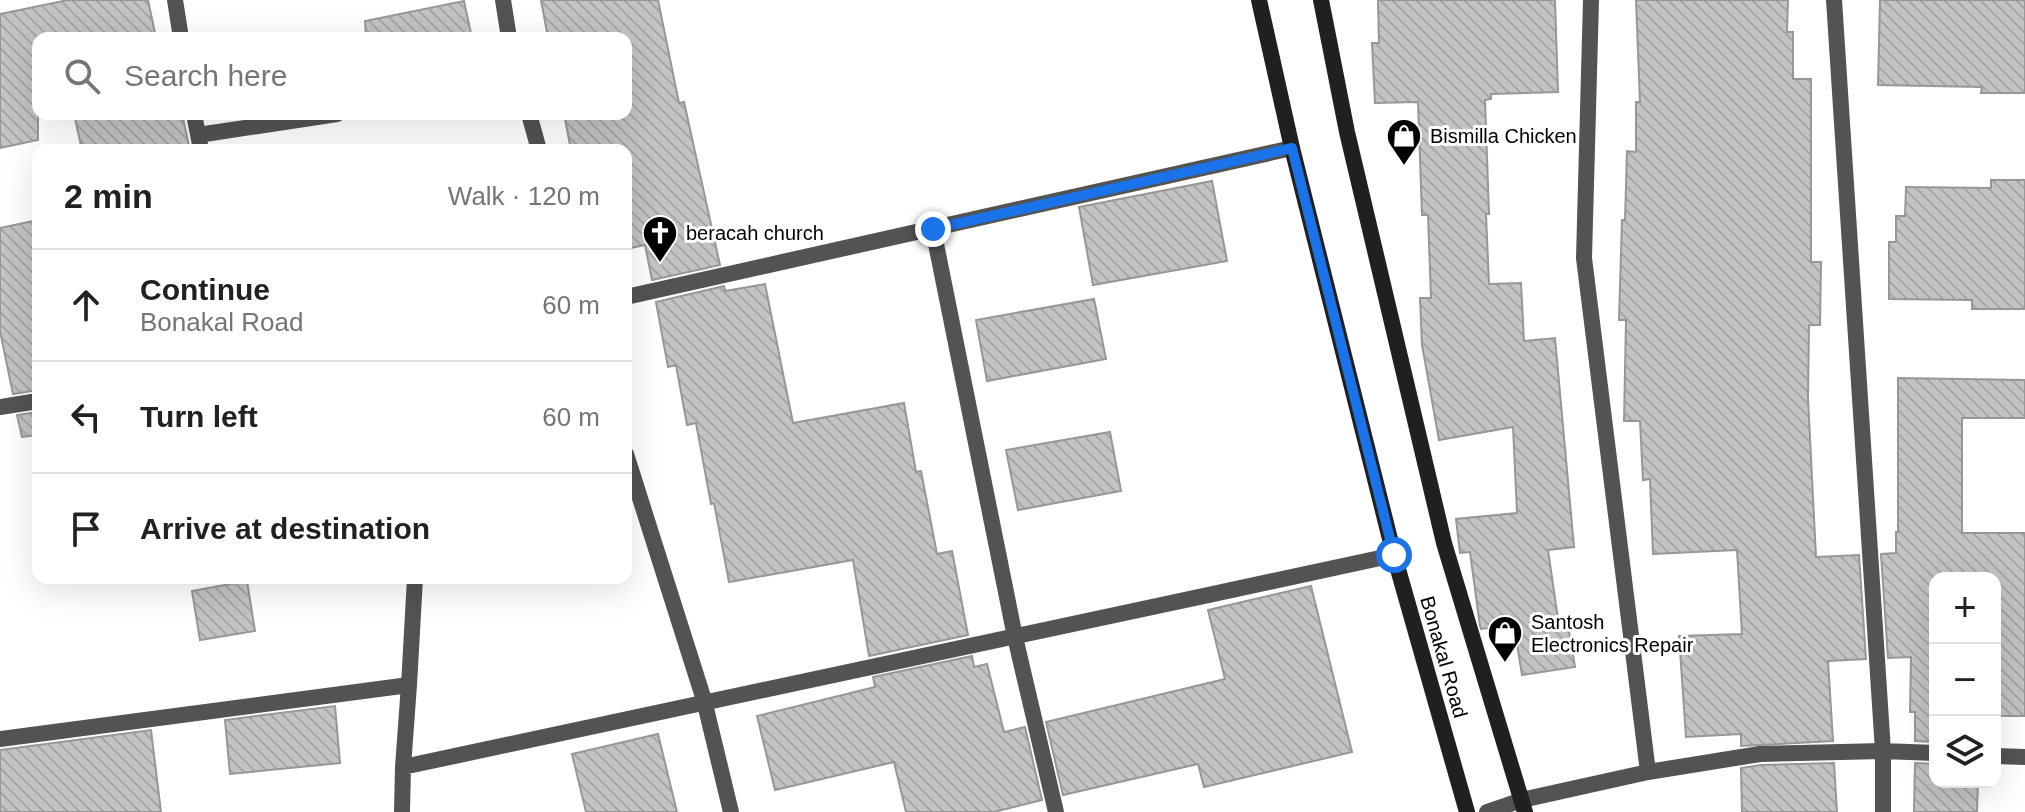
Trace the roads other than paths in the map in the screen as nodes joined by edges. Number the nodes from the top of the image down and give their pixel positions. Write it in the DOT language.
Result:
graph roads {
  1 [pos="175,0"];
  2 [pos="503,0"];
  3 [pos="1259,0"];
  4 [pos="1321,0"];
  5 [pos="1591,0"];
  6 [pos="1834,0"];
  7 [pos="180,32"];
  8 [pos="508,32"];
  9 [pos="195,120"];
  10 [pos="308,120"];
  11 [pos="531,120"];
  12 [pos="199,143"];
  13 [pos="537,144"];
  14 [pos="1292,148"];
  15 [pos="933,229"];
  16 [pos="632,296"];
  17 [pos="32,402"];
  18 [pos="0,407"];
  19 [pos="632,473"];
  20 [pos="1394,555"];
  21 [pos="415,584"];
  22 [pos="1015,637"];
  23 [pos="409,685"];
  24 [pos="704,700"];
  25 [pos="0,739"];
  26 [pos="1883,751"];
  27 [pos="1929,753"];
  28 [pos="2001,756"];
  29 [pos="2025,757"];
  30 [pos="403,767"];
  31 [pos="1648,772"];
  32 [pos="1523,806"];
  33 [pos="402,812"];
  34 [pos="731,812"];
  35 [pos="1056,812"];
  36 [pos="1467,812"];
  37 [pos="1487,812"];
  38 [pos="1883,812"];
  1 -- 7 [label="street"];
  2 -- 8 [label="street"];
  3 -- 14 [label="main road, Bonakal Road"];
  4 -- 32 [label="main road, Bonakal Road"];
  5 -- 31 [label="street"];
  6 -- 26 [label="street"];
  9 -- 12 [label="street"];
  10 -- 12 [label="street"];
  11 -- 13 [label="street"];
  14 -- 15 [label="street"];
  14 -- 20 [label="main road, Bonakal Road"];
  15 -- 16 [label="street"];
  15 -- 22 [label="street"];
  17 -- 18 [label="street"];
  19 -- 24 [label="street"];
  20 -- 22 [label="street"];
  20 -- 36 [label="main road, Bonakal Road"];
  21 -- 23 [label="street"];
  22 -- 24 [label="street"];
  22 -- 35 [label="street"];
  23 -- 25 [label="street"];
  23 -- 30 [label="street"];
  24 -- 30 [label="street"];
  24 -- 34 [label="street"];
  26 -- 27 [label="street"];
  26 -- 31 [label="street"];
  26 -- 38 [label="street"];
  28 -- 29 [label="street"];
  30 -- 33 [label="street"];
  31 -- 32 [label="street"];
  32 -- 37 [label="street"];
}
